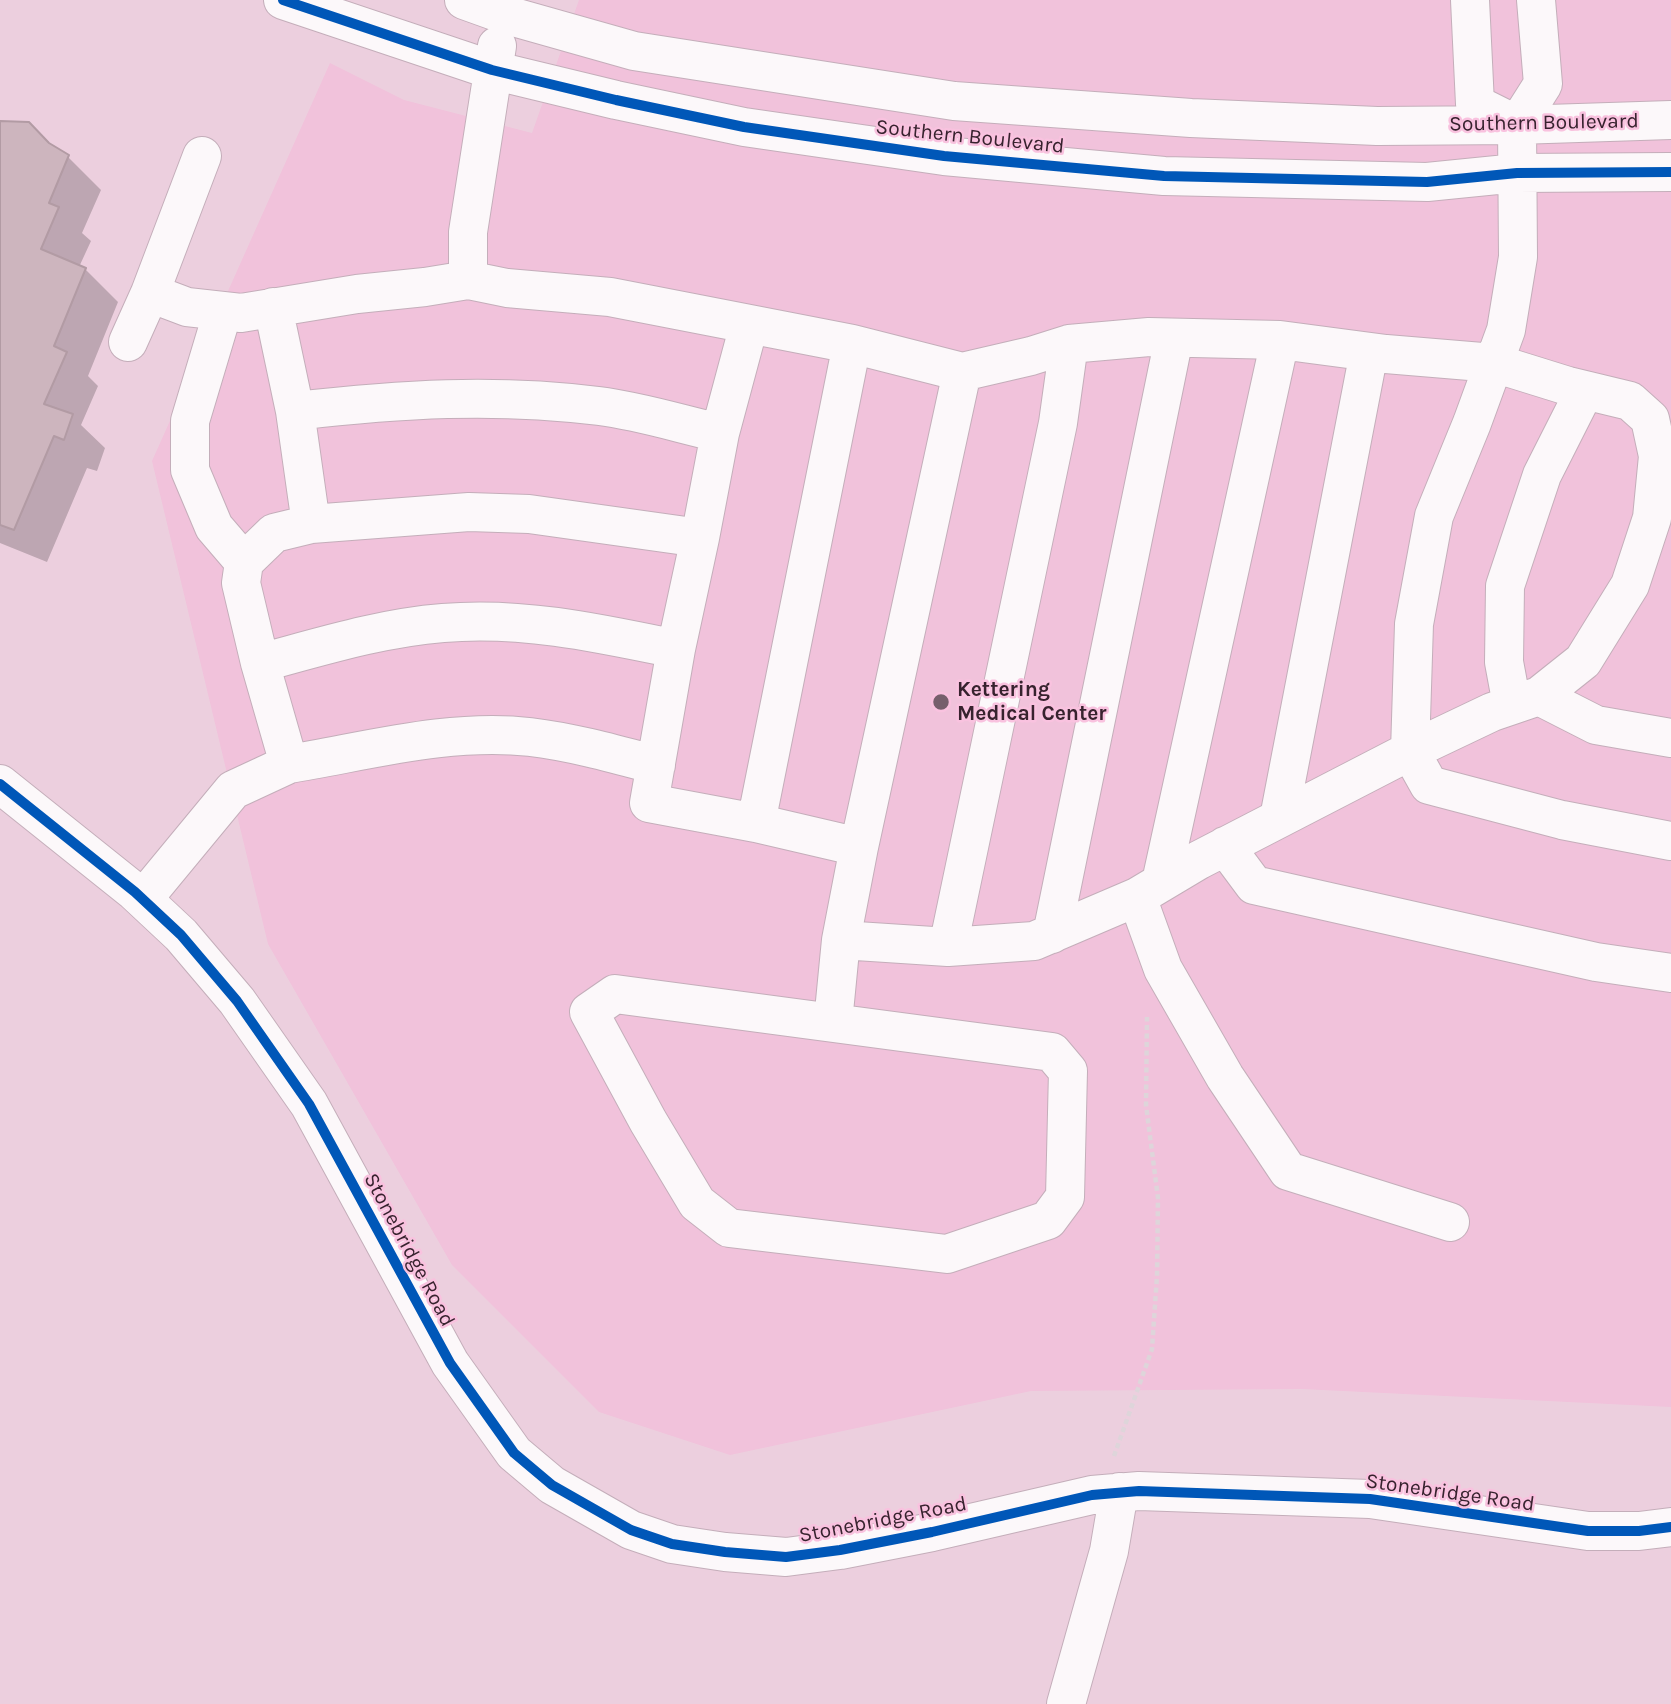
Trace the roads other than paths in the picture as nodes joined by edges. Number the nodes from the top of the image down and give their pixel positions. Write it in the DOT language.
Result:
graph roads {
  1 [pos="283,0"];
  2 [pos="464,0"];
  3 [pos="1469,0"];
  4 [pos="1536,0"];
  5 [pos="506,7"];
  6 [pos="492,70"];
  7 [pos="1671,120"];
  8 [pos="1517,125"];
  9 [pos="202,156"];
  10 [pos="1671,172"];
  11 [pos="1517,173"];
  12 [pos="468,280"];
  13 [pos="150,293"];
  14 [pos="273,307"];
  15 [pos="223,311"];
  16 [pos="749,325"];
  17 [pos="1174,338"];
  18 [pos="1280,340"];
  19 [pos="128,342"];
  20 [pos="852,344"];
  21 [pos="1069,344"];
  22 [pos="1368,352"];
  23 [pos="1494,363"];
  24 [pos="962,372"];
  25 [pos="1585,390"];
  26 [pos="295,411"];
  27 [pos="720,433"];
  28 [pos="312,524"];
  29 [pos="700,538"];
  30 [pos="244,562"];
  31 [pos="676,649"];
  32 [pos="260,663"];
  33 [pos="1525,701"];
  34 [pos="1671,738"];
  35 [pos="1410,751"];
  36 [pos="289,764"];
  37 [pos="656,765"];
  38 [pos="0,784"];
  39 [pos="1279,818"];
  40 [pos="756,823"];
  41 [pos="1671,841"];
  42 [pos="1225,846"];
  43 [pos="859,847"];
  44 [pos="1149,890"];
  45 [pos="143,899"];
  46 [pos="1052,934"];
  47 [pos="841,940"];
  48 [pos="948,947"];
  49 [pos="1671,973"];
  50 [pos="833,1022"];
  51 [pos="1450,1222"];
  52 [pos="1119,1492"];
  53 [pos="1671,1527"];
  54 [pos="1066,1704"];
  1 -- 6 [label="street, Southern Boulevard"];
  2 -- 5 [label="street, Southern Boulevard"];
  3 -- 8 [label="street"];
  4 -- 8 [label="street"];
  5 -- 6 [label="street"];
  5 -- 8 [label="street, Southern Boulevard"];
  6 -- 11 [label="street, Southern Boulevard"];
  6 -- 12 [label="street"];
  7 -- 8 [label="street, Southern Boulevard"];
  8 -- 11 [label="street"];
  9 -- 13 [label="street"];
  10 -- 11 [label="street, Southern Boulevard"];
  11 -- 23 [label="street"];
  12 -- 14 [label="street"];
  12 -- 16 [label="street"];
  13 -- 15 [label="street"];
  13 -- 19 [label="street"];
  14 -- 15 [label="street"];
  14 -- 26 [label="street"];
  15 -- 30 [label="street"];
  16 -- 20 [label="street"];
  16 -- 27 [label="street"];
  17 -- 18 [label="street"];
  17 -- 21 [label="street"];
  17 -- 46 [label="street"];
  18 -- 22 [label="street"];
  18 -- 44 [label="street"];
  20 -- 24 [label="street"];
  20 -- 40 [label="street"];
  21 -- 24 [label="street"];
  21 -- 48 [label="street"];
  22 -- 23 [label="street"];
  22 -- 39 [label="street"];
  23 -- 25 [label="street"];
  23 -- 35 [label="street"];
  24 -- 43 [label="street"];
  25 -- 33 [label="street"];
  25 -- 33 [label="street"];
  26 -- 27 [label="street"];
  26 -- 28 [label="street"];
  27 -- 29 [label="street"];
  28 -- 29 [label="street"];
  28 -- 30 [label="street"];
  29 -- 31 [label="street"];
  30 -- 32 [label="street"];
  31 -- 32 [label="street"];
  31 -- 37 [label="street"];
  32 -- 36 [label="street"];
  33 -- 34 [label="street"];
  33 -- 35 [label="street"];
  35 -- 39 [label="street"];
  35 -- 41 [label="street"];
  36 -- 37 [label="street"];
  36 -- 45 [label="street"];
  37 -- 40 [label="street"];
  38 -- 45 [label="street, Stonebridge Road"];
  39 -- 42 [label="street"];
  40 -- 43 [label="street"];
  42 -- 44 [label="street"];
  42 -- 49 [label="street"];
  43 -- 47 [label="street"];
  44 -- 46 [label="street"];
  44 -- 51 [label="street"];
  45 -- 52 [label="street, Stonebridge Road"];
  46 -- 48 [label="street"];
  47 -- 48 [label="street"];
  47 -- 50 [label="street"];
  50 -- 50 [label="street"];
  52 -- 53 [label="street, Stonebridge Road"];
  52 -- 54 [label="street"];
}
